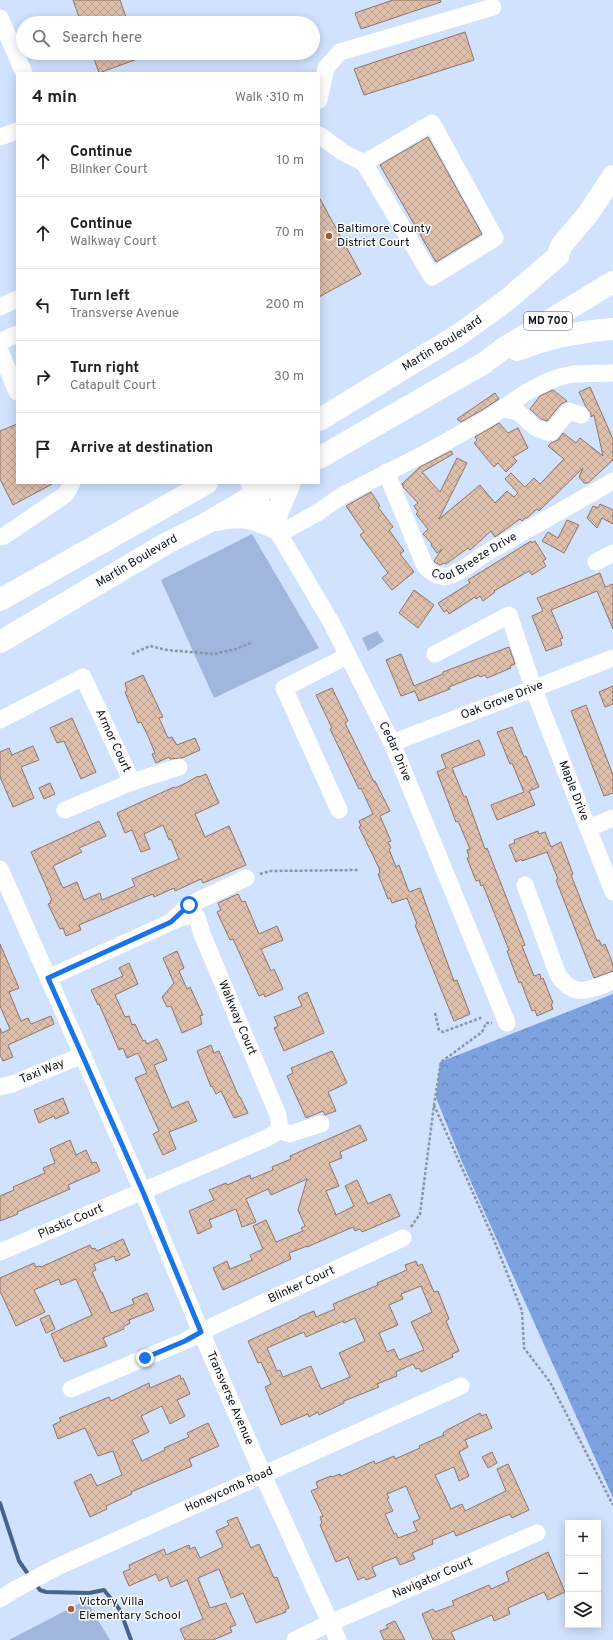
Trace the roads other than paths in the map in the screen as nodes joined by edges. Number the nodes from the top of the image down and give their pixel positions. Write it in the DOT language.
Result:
graph roads {
  1 [pos="493,7"];
  2 [pos="0,18"];
  3 [pos="16,55"];
  4 [pos="18,60"];
  5 [pos="24,72"];
  6 [pos="320,95"];
  7 [pos="16,131"];
  8 [pos="320,136"];
  9 [pos="0,137"];
  10 [pos="364,163"];
  11 [pos="613,176"];
  12 [pos="613,192"];
  13 [pos="558,256"];
  14 [pos="613,282"];
  15 [pos="16,299"];
  16 [pos="0,307"];
  17 [pos="613,329"];
  18 [pos="16,334"];
  19 [pos="0,342"];
  20 [pos="0,351"];
  21 [pos="484,363"];
  22 [pos="13,373"];
  23 [pos="613,373"];
  24 [pos="16,387"];
  25 [pos="503,409"];
  26 [pos="581,415"];
  27 [pos="320,419"];
  28 [pos="320,457"];
  29 [pos="386,472"];
  30 [pos="613,481"];
  31 [pos="71,484"];
  32 [pos="182,484"];
  33 [pos="205,484"];
  34 [pos="271,484"];
  35 [pos="290,484"];
  36 [pos="253,488"];
  37 [pos="154,513"];
  38 [pos="205,524"];
  39 [pos="277,531"];
  40 [pos="0,537"];
  41 [pos="613,553"];
  42 [pos="596,562"];
  43 [pos="0,600"];
  44 [pos="0,642"];
  45 [pos="436,654"];
  46 [pos="347,656"];
  47 [pos="613,658"];
  48 [pos="534,690"];
  49 [pos="0,720"];
  50 [pos="392,743"];
  51 [pos="179,767"];
  52 [pos="132,782"];
  53 [pos="65,810"];
  54 [pos="339,810"];
  55 [pos="613,818"];
  56 [pos="588,828"];
  57 [pos="0,869"];
  58 [pos="246,878"];
  59 [pos="525,885"];
  60 [pos="613,892"];
  61 [pos="171,922"];
  62 [pos="48,978"];
  63 [pos="613,981"];
  64 [pos="507,1022"];
  65 [pos="83,1055"];
  66 [pos="0,1086"];
  67 [pos="321,1124"];
  68 [pos="280,1130"];
  69 [pos="143,1192"];
  70 [pos="403,1238"];
  71 [pos="0,1252"];
  72 [pos="201,1332"];
  73 [pos="461,1386"];
  74 [pos="71,1389"];
  75 [pos="263,1476"];
  76 [pos="536,1533"];
  77 [pos="0,1599"];
  78 [pos="330,1623"];
  79 [pos="295,1640"];
  80 [pos="338,1640"];
  1 -- 6 [label="street"];
  2 -- 3 [label="street"];
  4 -- 5 [label="street"];
  7 -- 9 [label="street"];
  8 -- 10 [label="street"];
  10 -- 10 [label="street"];
  11 -- 13 [label="main road"];
  12 -- 13 [label="main road, Martin Boulevard"];
  13 -- 27 [label="main road, Martin Boulevard"];
  14 -- 21 [label="main road, MD 700"];
  15 -- 16 [label="street"];
  17 -- 21 [label="main road"];
  18 -- 19 [label="street"];
  20 -- 22 [label="street"];
  21 -- 28 [label="main road, MD 700"];
  22 -- 24 [label="street"];
  23 -- 25 [label="street"];
  25 -- 26 [label="street"];
  25 -- 29 [label="street"];
  29 -- 30 [label="street, Cool Breeze Drive"];
  29 -- 39 [label="street"];
  31 -- 40 [label="street"];
  32 -- 37 [label="main road"];
  33 -- 37 [label="main road"];
  34 -- 36 [label="main road, Martin Boulevard"];
  35 -- 39 [label="main road"];
  36 -- 38 [label="main road, Martin Boulevard"];
  36 -- 39 [label="street, Cedar Drive"];
  37 -- 43 [label="main road"];
  38 -- 39 [label="main road"];
  38 -- 44 [label="main road, Martin Boulevard"];
  39 -- 46 [label="street, Cedar Drive"];
  41 -- 42 [label="street"];
  45 -- 48 [label="street, Maple Drive"];
  46 -- 50 [label="street, Cedar Drive"];
  46 -- 54 [label="street"];
  47 -- 48 [label="street, Oak Grove Drive"];
  48 -- 50 [label="street, Oak Grove Drive"];
  48 -- 56 [label="street, Maple Drive"];
  49 -- 52 [label="street, Armor Court"];
  50 -- 64 [label="street, Cedar Drive"];
  51 -- 52 [label="street"];
  52 -- 53 [label="street, Armor Court"];
  55 -- 56 [label="street"];
  56 -- 60 [label="street, Maple Drive"];
  57 -- 62 [label="street, Transverse Avenue"];
  58 -- 61 [label="street"];
  59 -- 63 [label="street"];
  61 -- 62 [label="street, Walkway Court"];
  61 -- 68 [label="street, Walkway Court"];
  62 -- 65 [label="street, Transverse Avenue"];
  65 -- 66 [label="street, Taxi Way"];
  65 -- 69 [label="street, Transverse Avenue"];
  67 -- 68 [label="street"];
  68 -- 69 [label="street"];
  69 -- 71 [label="street, Plastic Court"];
  69 -- 72 [label="street, Transverse Avenue"];
  70 -- 72 [label="street, Blinker Court"];
  72 -- 74 [label="street, Blinker Court"];
  72 -- 75 [label="street, Transverse Avenue"];
  73 -- 75 [label="street, Honeycomb Road"];
  75 -- 77 [label="street, Honeycomb Road"];
  75 -- 78 [label="street, Transverse Avenue"];
  76 -- 78 [label="street, Navigator Court"];
  78 -- 79 [label="street, Navigator Court"];
  78 -- 80 [label="street, Transverse Avenue"];
}
